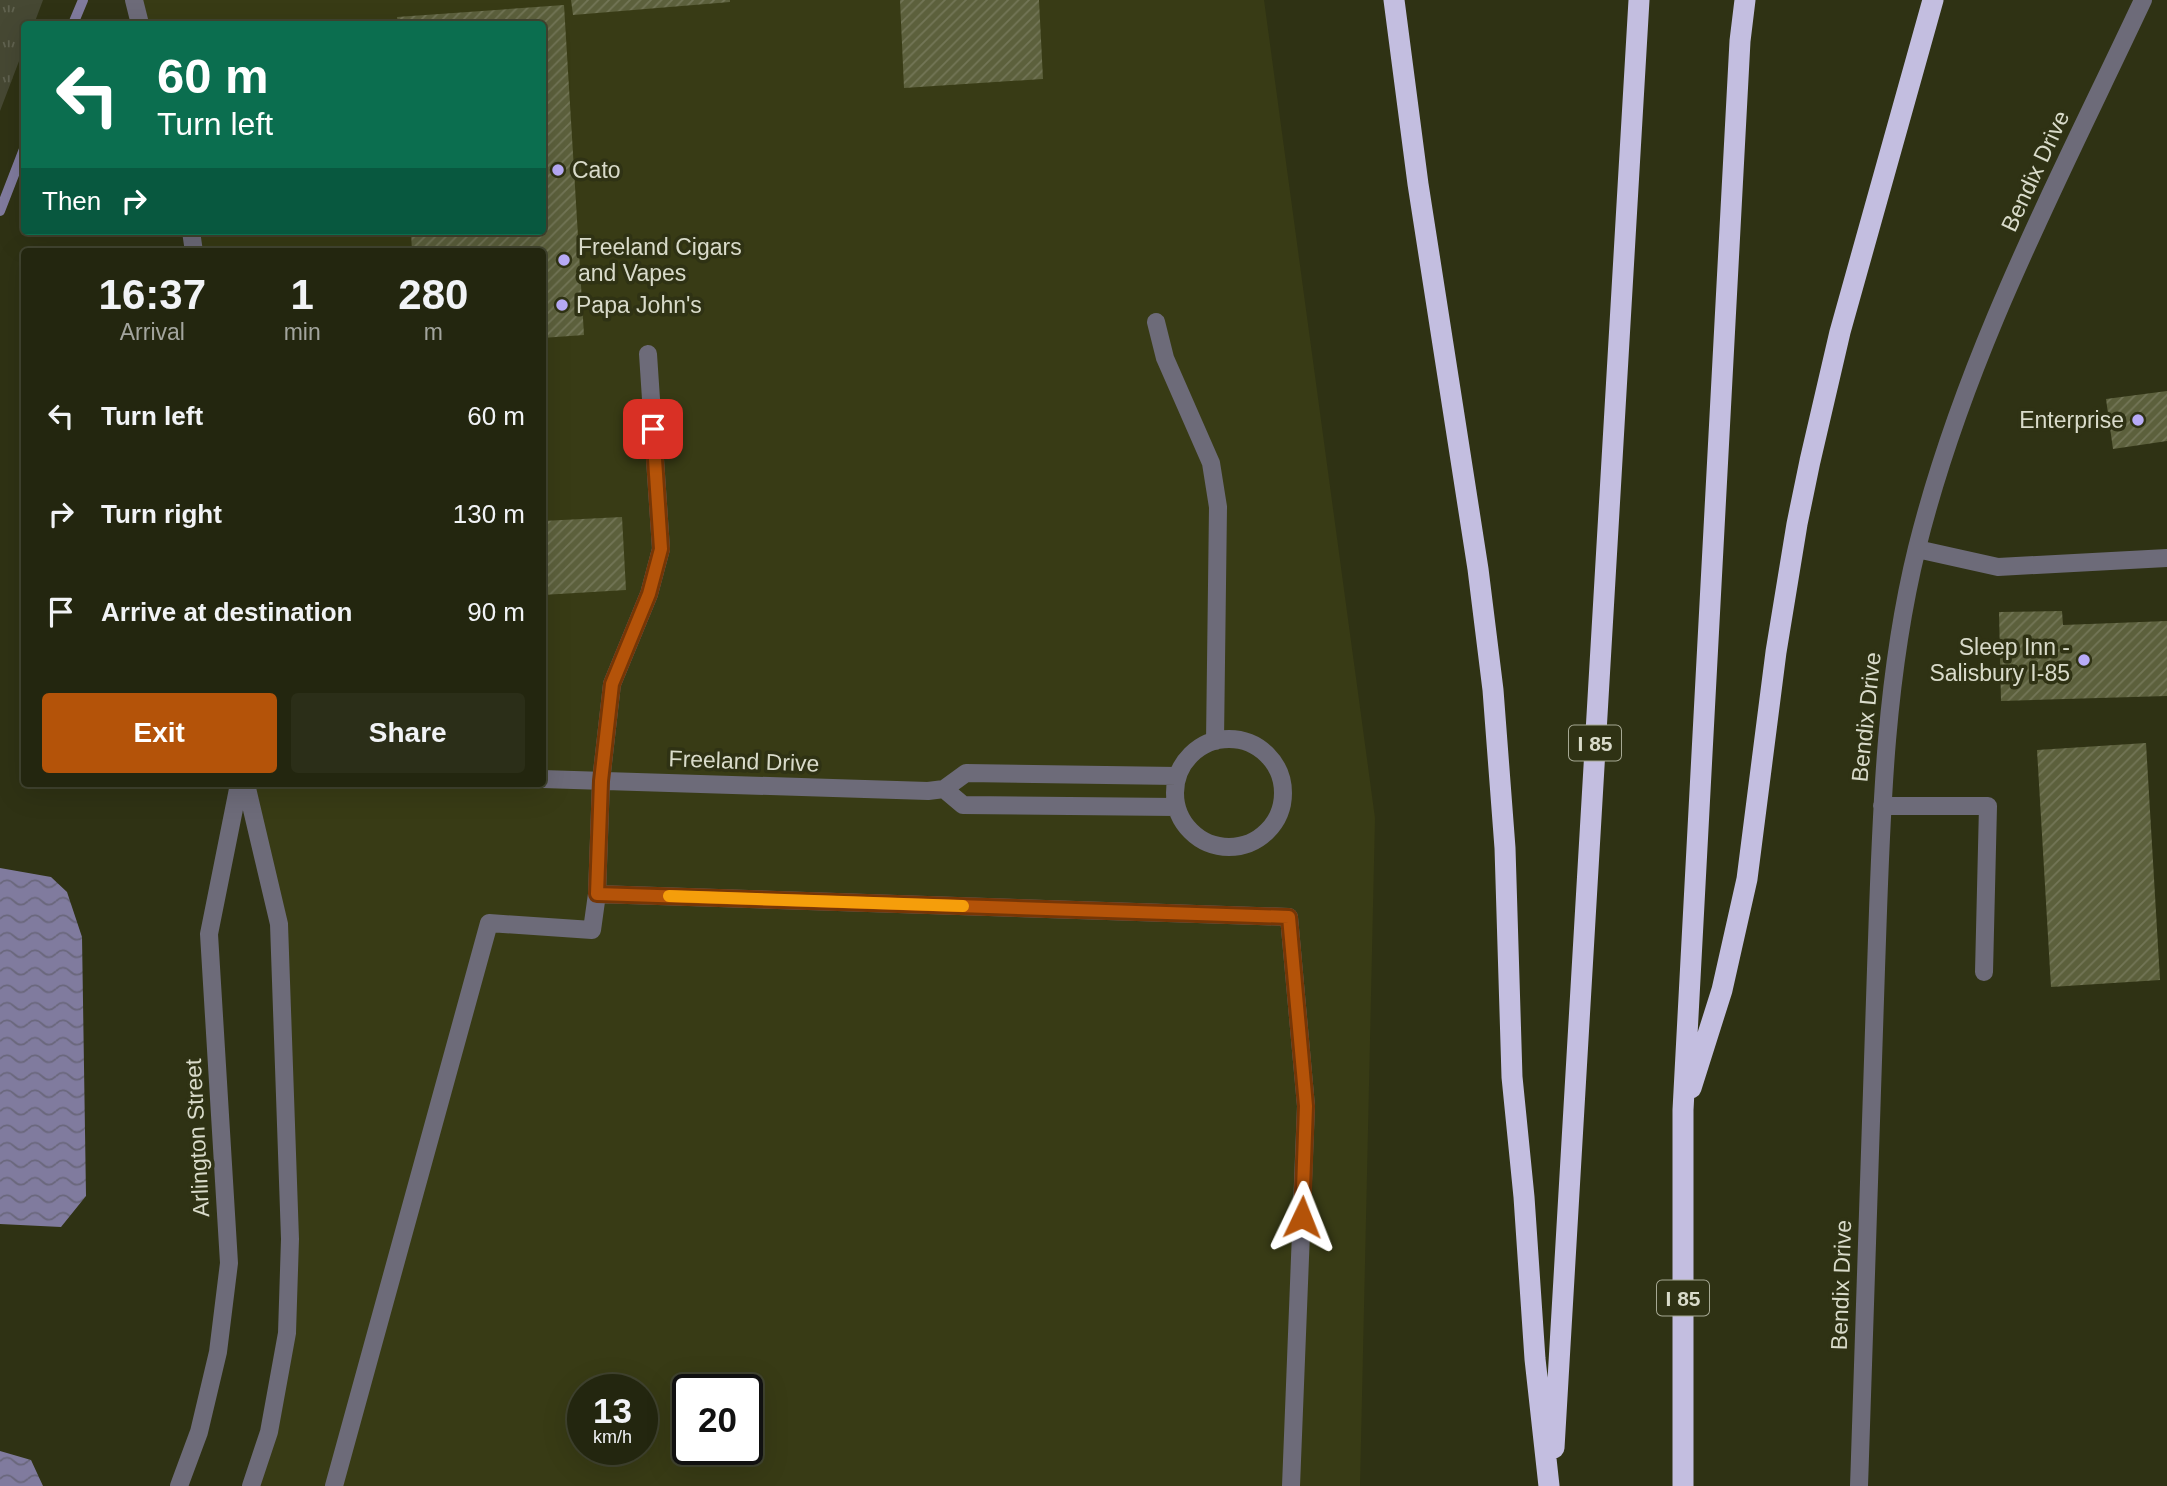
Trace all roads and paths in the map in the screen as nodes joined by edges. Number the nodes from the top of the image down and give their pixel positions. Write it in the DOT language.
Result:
graph roads {
  1 [pos="134,0"];
  2 [pos="1394,0"];
  3 [pos="1639,0"];
  4 [pos="1745,0"];
  5 [pos="1933,0"];
  6 [pos="2143,0"];
  7 [pos="139,21"];
  8 [pos="1156,322"];
  9 [pos="648,354"];
  10 [pos="1917,549"];
  11 [pos="2167,558"];
  12 [pos="1214,741"];
  13 [pos="1177,776"];
  14 [pos="546,779"];
  15 [pos="601,781"];
  16 [pos="238,787"];
  17 [pos="247,787"];
  18 [pos="944,789"];
  19 [pos="1882,806"];
  20 [pos="1176,807"];
  21 [pos="597,894"];
  22 [pos="1984,972"];
  23 [pos="1683,1110"];
  24 [pos="179,1486"];
  25 [pos="251,1486"];
  26 [pos="334,1486"];
  27 [pos="1291,1486"];
  28 [pos="1550,1486"];
  29 [pos="1683,1486"];
  30 [pos="1859,1486"];
  1 -- 7 [label="street"];
  2 -- 28 [label="highway"];
  3 -- 28 [label="highway, I 85"];
  4 -- 23 [label="highway, I 85"];
  5 -- 23 [label="highway"];
  6 -- 10 [label="street, Bendix Drive"];
  8 -- 12 [label="street"];
  9 -- 15 [label="street"];
  10 -- 11 [label="street"];
  10 -- 19 [label="street, Bendix Drive"];
  12 -- 13 [label="street"];
  12 -- 20 [label="street"];
  13 -- 18 [label="street, Freeland Drive"];
  13 -- 20 [label="street"];
  14 -- 15 [label="street, Freeland Drive"];
  15 -- 18 [label="street, Freeland Drive"];
  15 -- 21 [label="street"];
  16 -- 24 [label="street, Arlington Street"];
  17 -- 25 [label="street"];
  18 -- 20 [label="street"];
  19 -- 22 [label="street"];
  19 -- 30 [label="street, Bendix Drive"];
  21 -- 26 [label="street"];
  21 -- 27 [label="street"];
  23 -- 29 [label="highway, I 85"];
}
